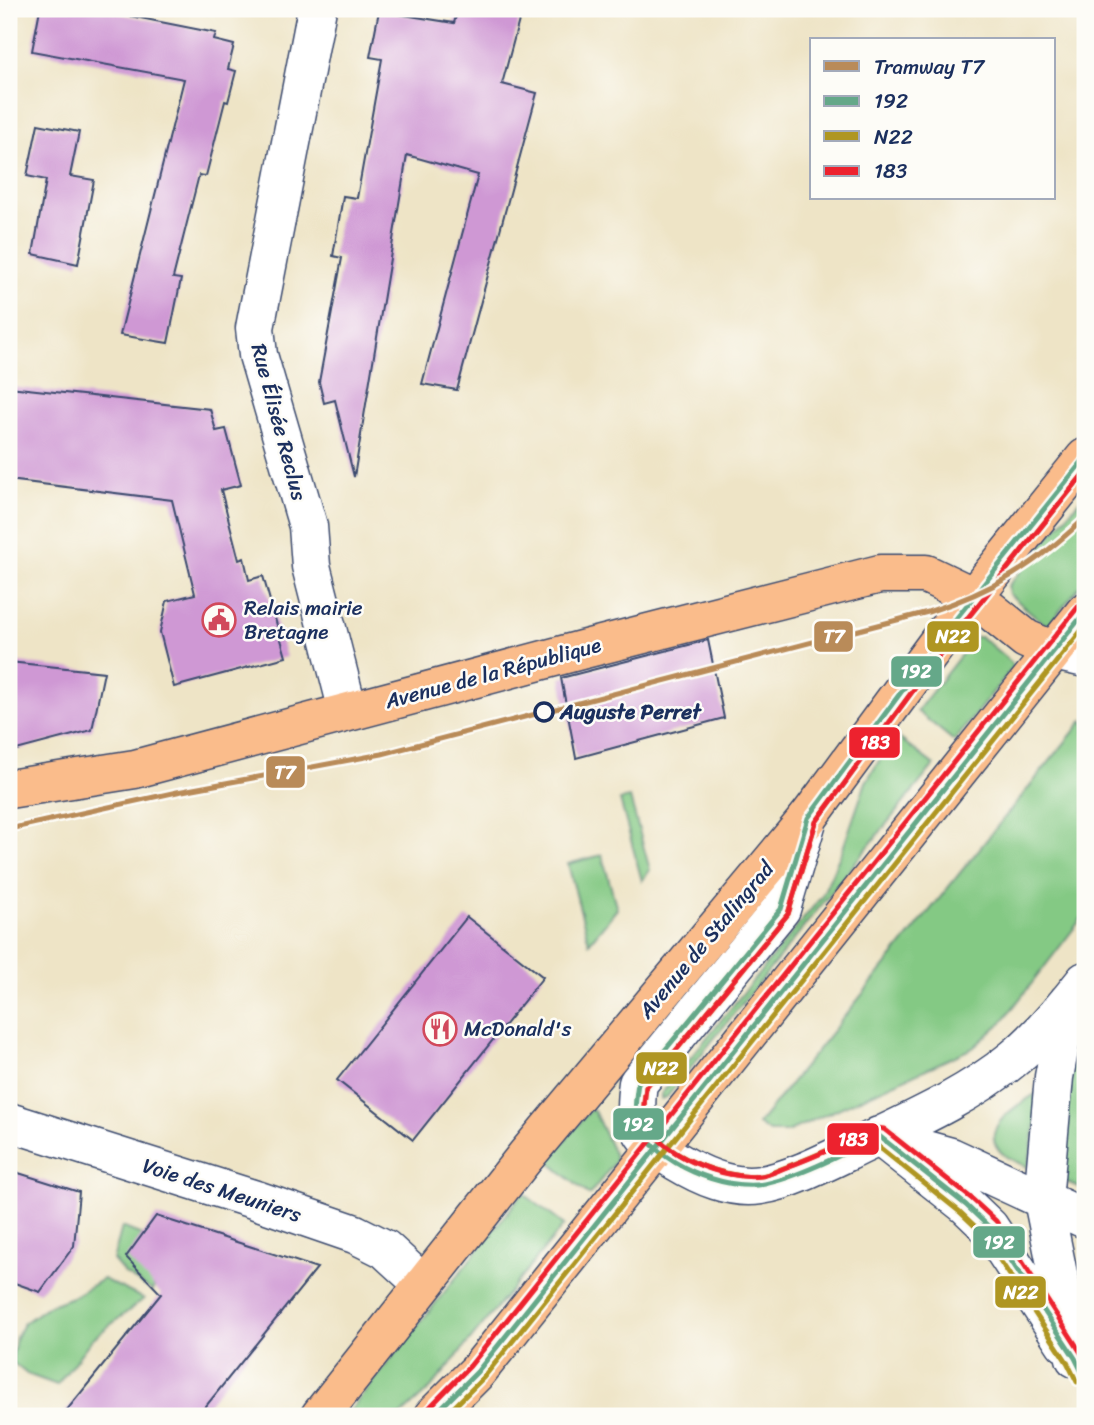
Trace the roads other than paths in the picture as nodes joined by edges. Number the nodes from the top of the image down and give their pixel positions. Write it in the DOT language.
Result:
graph roads {
  1 [pos="317,9"];
  2 [pos="1085,458"];
  3 [pos="974,597"];
  4 [pos="1085,612"];
  5 [pos="1069,654"];
  6 [pos="348,710"];
  7 [pos="9,789"];
  8 [pos="808,818"];
  9 [pos="1077,992"];
  10 [pos="9,1122"];
  11 [pos="879,1136"];
  12 [pos="657,1149"];
  13 [pos="1043,1200"];
  14 [pos="1085,1219"];
  15 [pos="423,1284"];
  16 [pos="1080,1368"];
  17 [pos="320,1416"];
  18 [pos="433,1416"];
  1 -- 6 [label="street, Rue Élisée Reclus"];
  2 -- 3 [label="main road, Avenue de Stalingrad"];
  3 -- 5 [label="main road, Avenue de la République"];
  3 -- 6 [label="main road, Avenue de la République"];
  3 -- 8 [label="main road, Avenue de Stalingrad"];
  4 -- 5 [label="main road"];
  5 -- 12 [label="main road"];
  6 -- 7 [label="main road, Avenue de la République"];
  8 -- 12 [label="street"];
  8 -- 15 [label="main road, Avenue de Stalingrad"];
  9 -- 11 [label="street"];
  9 -- 13 [label="street"];
  10 -- 15 [label="street, Voie des Meuniers"];
  11 -- 12 [label="street"];
  11 -- 13 [label="street"];
  11 -- 16 [label="street"];
  12 -- 18 [label="main road"];
  13 -- 14 [label="street"];
  13 -- 16 [label="street"];
  15 -- 17 [label="main road, Avenue de Stalingrad"];
}
